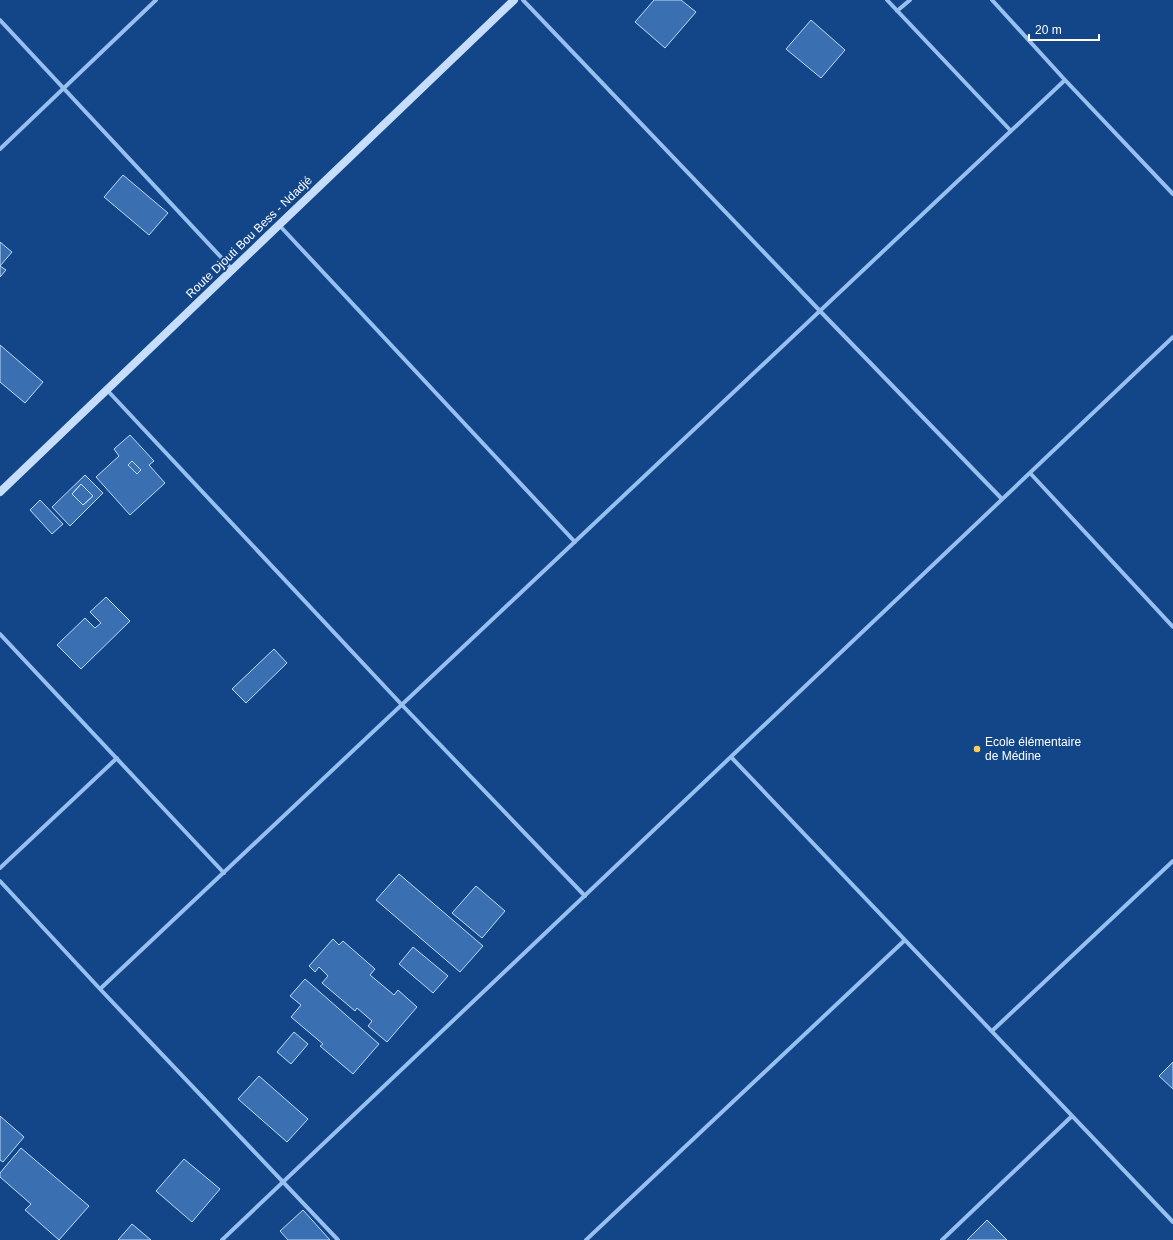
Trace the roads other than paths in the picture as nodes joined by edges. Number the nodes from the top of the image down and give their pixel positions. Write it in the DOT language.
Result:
graph roads {
  1 [pos="156,0"];
  2 [pos="514,0"];
  3 [pos="523,0"];
  4 [pos="887,0"];
  5 [pos="910,0"];
  6 [pos="992,0"];
  7 [pos="897,11"];
  8 [pos="0,20"];
  9 [pos="1065,80"];
  10 [pos="64,88"];
  11 [pos="1011,131"];
  12 [pos="0,149"];
  13 [pos="1173,194"];
  14 [pos="279,225"];
  15 [pos="232,269"];
  16 [pos="820,311"];
  17 [pos="1173,337"];
  18 [pos="107,389"];
  19 [pos="1030,473"];
  20 [pos="0,492"];
  21 [pos="1002,499"];
  22 [pos="575,542"];
  23 [pos="1173,626"];
  24 [pos="0,634"];
  25 [pos="402,705"];
  26 [pos="731,757"];
  27 [pos="117,758"];
  28 [pos="1173,861"];
  29 [pos="0,868"];
  30 [pos="224,873"];
  31 [pos="0,881"];
  32 [pos="585,896"];
  33 [pos="905,940"];
  34 [pos="100,990"];
  35 [pos="992,1031"];
  36 [pos="1072,1116"];
  37 [pos="283,1182"];
  38 [pos="1173,1222"];
  39 [pos="222,1240"];
  40 [pos="338,1240"];
  41 [pos="586,1240"];
  42 [pos="942,1240"];
  1 -- 10 [label="street"];
  2 -- 14 [label="main road, Route Djouti Bou Bess - Ndadjé"];
  3 -- 16 [label="street"];
  4 -- 7 [label="street"];
  5 -- 7 [label="street"];
  6 -- 9 [label="street"];
  7 -- 11 [label="street"];
  8 -- 10 [label="street"];
  9 -- 11 [label="street"];
  9 -- 13 [label="street"];
  10 -- 12 [label="street"];
  10 -- 15 [label="street"];
  11 -- 16 [label="street"];
  14 -- 15 [label="main road, Route Djouti Bou Bess - Ndadjé"];
  14 -- 22 [label="street"];
  15 -- 18 [label="main road, Route Djouti Bou Bess - Ndadjé"];
  16 -- 21 [label="street"];
  16 -- 22 [label="street"];
  17 -- 19 [label="street"];
  18 -- 20 [label="main road, Route Djouti Bou Bess - Ndadjé"];
  18 -- 25 [label="street"];
  19 -- 21 [label="street"];
  19 -- 23 [label="street"];
  21 -- 26 [label="street"];
  22 -- 25 [label="street"];
  24 -- 27 [label="street"];
  25 -- 30 [label="street"];
  25 -- 32 [label="street"];
  26 -- 32 [label="street"];
  26 -- 33 [label="street"];
  27 -- 29 [label="street"];
  27 -- 30 [label="street"];
  28 -- 35 [label="street"];
  30 -- 34 [label="street"];
  31 -- 34 [label="street"];
  32 -- 37 [label="street"];
  33 -- 35 [label="street"];
  33 -- 41 [label="street"];
  34 -- 37 [label="street"];
  35 -- 36 [label="street"];
  36 -- 38 [label="street"];
  36 -- 42 [label="street"];
  37 -- 39 [label="street"];
  37 -- 40 [label="street"];
}
